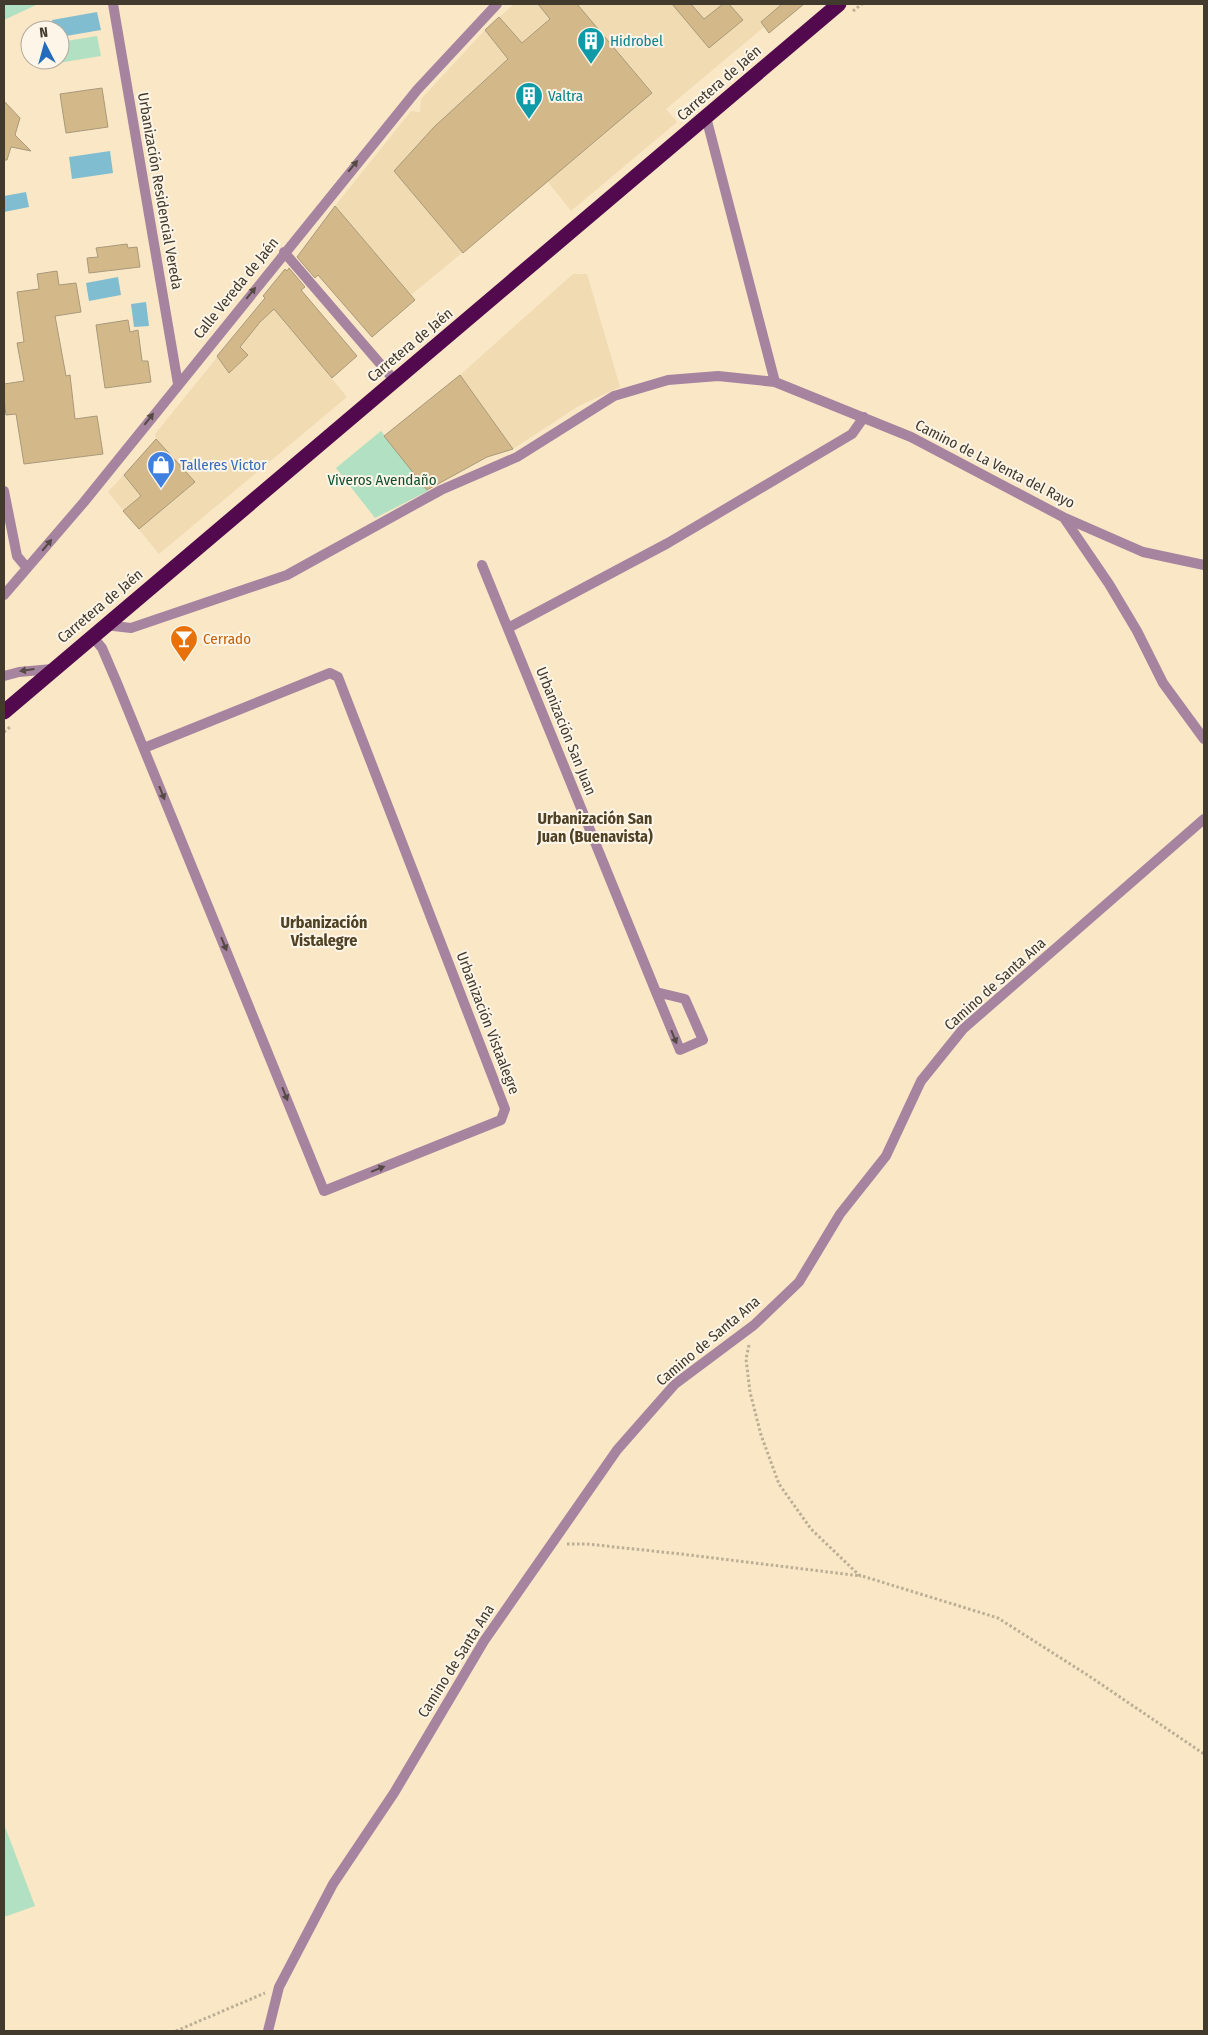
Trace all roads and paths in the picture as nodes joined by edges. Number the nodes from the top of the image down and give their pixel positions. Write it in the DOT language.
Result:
graph roads {
  1 [pos="113,4"];
  2 [pos="497,4"];
  3 [pos="839,4"];
  4 [pos="706,117"];
  5 [pos="284,252"];
  6 [pos="395,381"];
  7 [pos="775,382"];
  8 [pos="178,384"];
  9 [pos="864,418"];
  10 [pos="4,491"];
  11 [pos="1064,517"];
  12 [pos="1204,564"];
  13 [pos="482,565"];
  14 [pos="27,568"];
  15 [pos="4,595"];
  16 [pos="106,625"];
  17 [pos="508,628"];
  18 [pos="92,636"];
  19 [pos="52,669"];
  20 [pos="4,676"];
  21 [pos="4,712"];
  22 [pos="1204,739"];
  23 [pos="144,748"];
  24 [pos="1204,819"];
  25 [pos="656,992"];
  26 [pos="754,1325"];
  27 [pos="551,1544"];
  28 [pos="865,1577"];
  29 [pos="1204,1754"];
  30 [pos="279,1987"];
  31 [pos="176,2031"];
  32 [pos="268,2031"];
  1 -- 8 [label="street, Urbanización Residencial Vereda"];
  5 -- 2 [label="street, Calle Vereda de Jaén, one-way"];
  3 -- 4 [label="highway, Carretera de Jaén"];
  4 -- 6 [label="highway, Carretera de Jaén"];
  4 -- 7 [label="street"];
  5 -- 6 [label="street"];
  8 -- 5 [label="street, Calle Vereda de Jaén, one-way"];
  6 -- 16 [label="highway, Carretera de Jaén"];
  7 -- 9 [label="street, Camino de La Venta del Rayo"];
  7 -- 16 [label="street, Camino de La Venta del Rayo"];
  14 -- 8 [label="street, Calle Vereda de Jaén, one-way"];
  9 -- 11 [label="street, Camino de La Venta del Rayo"];
  9 -- 17 [label="street"];
  10 -- 14 [label="street"];
  11 -- 12 [label="street, Camino de La Venta del Rayo"];
  11 -- 22 [label="street"];
  13 -- 17 [label="street, Urbanización San Juan"];
  14 -- 15 [label="street, Calle Vereda de Jaén"];
  16 -- 18 [label="highway, Carretera de Jaén"];
  17 -- 25 [label="street, Urbanización San Juan"];
  18 -- 19 [label="highway, Carretera de Jaén"];
  18 -- 23 [label="street, Urbanización Vistaalegre"];
  19 -- 20 [label="street, one-way"];
  19 -- 21 [label="highway, Carretera de Jaén"];
  23 -- 23 [label="street, Urbanización Vistaalegre, one-way"];
  24 -- 26 [label="street, Camino de Santa Ana"];
  25 -- 25 [label="street, Urbanización San Juan, one-way"];
  26 -- 27 [label="street, Camino de Santa Ana"];
  26 -- 28 [label="path"];
  27 -- 28 [label="path"];
  27 -- 30 [label="street, Camino de Santa Ana"];
  28 -- 29 [label="path"];
  30 -- 31 [label="path"];
  30 -- 32 [label="street, Camino de Santa Ana"];
}
